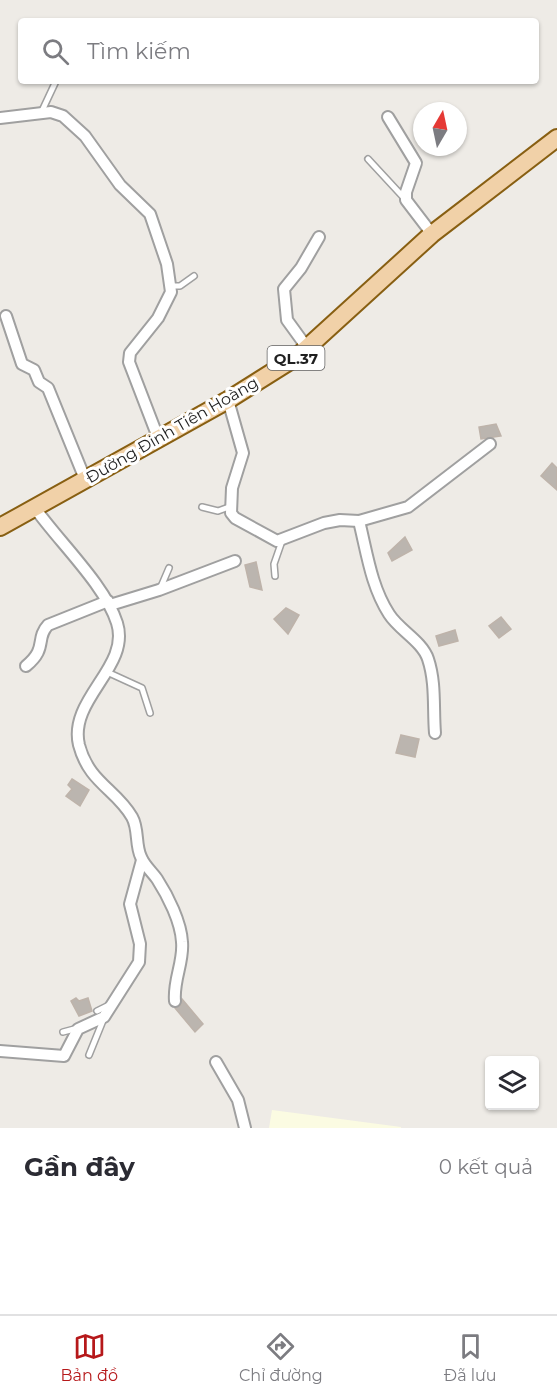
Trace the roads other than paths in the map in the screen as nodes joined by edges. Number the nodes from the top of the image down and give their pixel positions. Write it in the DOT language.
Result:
graph roads {
  1 [pos="55,84"];
  2 [pos="41,112"];
  3 [pos="2,117"];
  4 [pos="388,117"];
  5 [pos="557,138"];
  6 [pos="368,159"];
  7 [pos="406,200"];
  8 [pos="432,234"];
  9 [pos="319,237"];
  10 [pos="194,276"];
  11 [pos="172,286"];
  12 [pos="6,316"];
  13 [pos="308,349"];
  14 [pos="228,400"];
  15 [pos="159,440"];
  16 [pos="490,444"];
  17 [pos="85,479"];
  18 [pos="202,507"];
  19 [pos="229,507"];
  20 [pos="35,508"];
  21 [pos="359,522"];
  22 [pos="0,528"];
  23 [pos="282,541"];
  24 [pos="235,561"];
  25 [pos="169,568"];
  26 [pos="275,576"];
  27 [pos="159,590"];
  28 [pos="109,603"];
  29 [pos="26,666"];
  30 [pos="105,672"];
  31 [pos="150,713"];
  32 [pos="435,733"];
  33 [pos="142,860"];
  34 [pos="175,1000"];
  35 [pos="100,1014"];
  36 [pos="81,1028"];
  37 [pos="63,1032"];
  38 [pos="0,1051"];
  39 [pos="88,1055"];
  40 [pos="216,1062"];
  41 [pos="245,1128"];
  1 -- 2 [label="lane"];
  2 -- 3 [label="street"];
  2 -- 11 [label="street"];
  4 -- 7 [label="street"];
  5 -- 8 [label="main road, Đường Đinh Tiên Hoàng / QL.37"];
  6 -- 7 [label="lane"];
  7 -- 8 [label="street"];
  8 -- 13 [label="main road, Đường Đinh Tiên Hoàng / QL.37"];
  9 -- 13 [label="street"];
  10 -- 11 [label="lane"];
  11 -- 15 [label="street"];
  12 -- 17 [label="street"];
  13 -- 14 [label="main road, Đường Đinh Tiên Hoàng / QL.37"];
  14 -- 15 [label="main road, Đường Đinh Tiên Hoàng / QL.37"];
  14 -- 19 [label="street"];
  15 -- 17 [label="main road, Đường Đinh Tiên Hoàng / QL.37"];
  16 -- 21 [label="street"];
  17 -- 20 [label="main road, Đường Đinh Tiên Hoàng / QL.37"];
  18 -- 19 [label="lane"];
  19 -- 23 [label="street"];
  20 -- 22 [label="main road, Đường Đinh Tiên Hoàng / QL.37"];
  20 -- 28 [label="street"];
  21 -- 23 [label="street"];
  21 -- 32 [label="street"];
  23 -- 26 [label="lane"];
  24 -- 27 [label="street"];
  25 -- 27 [label="lane"];
  27 -- 28 [label="street"];
  28 -- 29 [label="street"];
  28 -- 30 [label="street"];
  30 -- 31 [label="lane"];
  30 -- 33 [label="street"];
  33 -- 34 [label="street"];
  33 -- 35 [label="street"];
  35 -- 36 [label="street"];
  35 -- 39 [label="lane"];
  36 -- 37 [label="lane"];
  36 -- 38 [label="street"];
  40 -- 41 [label="street"];
}
